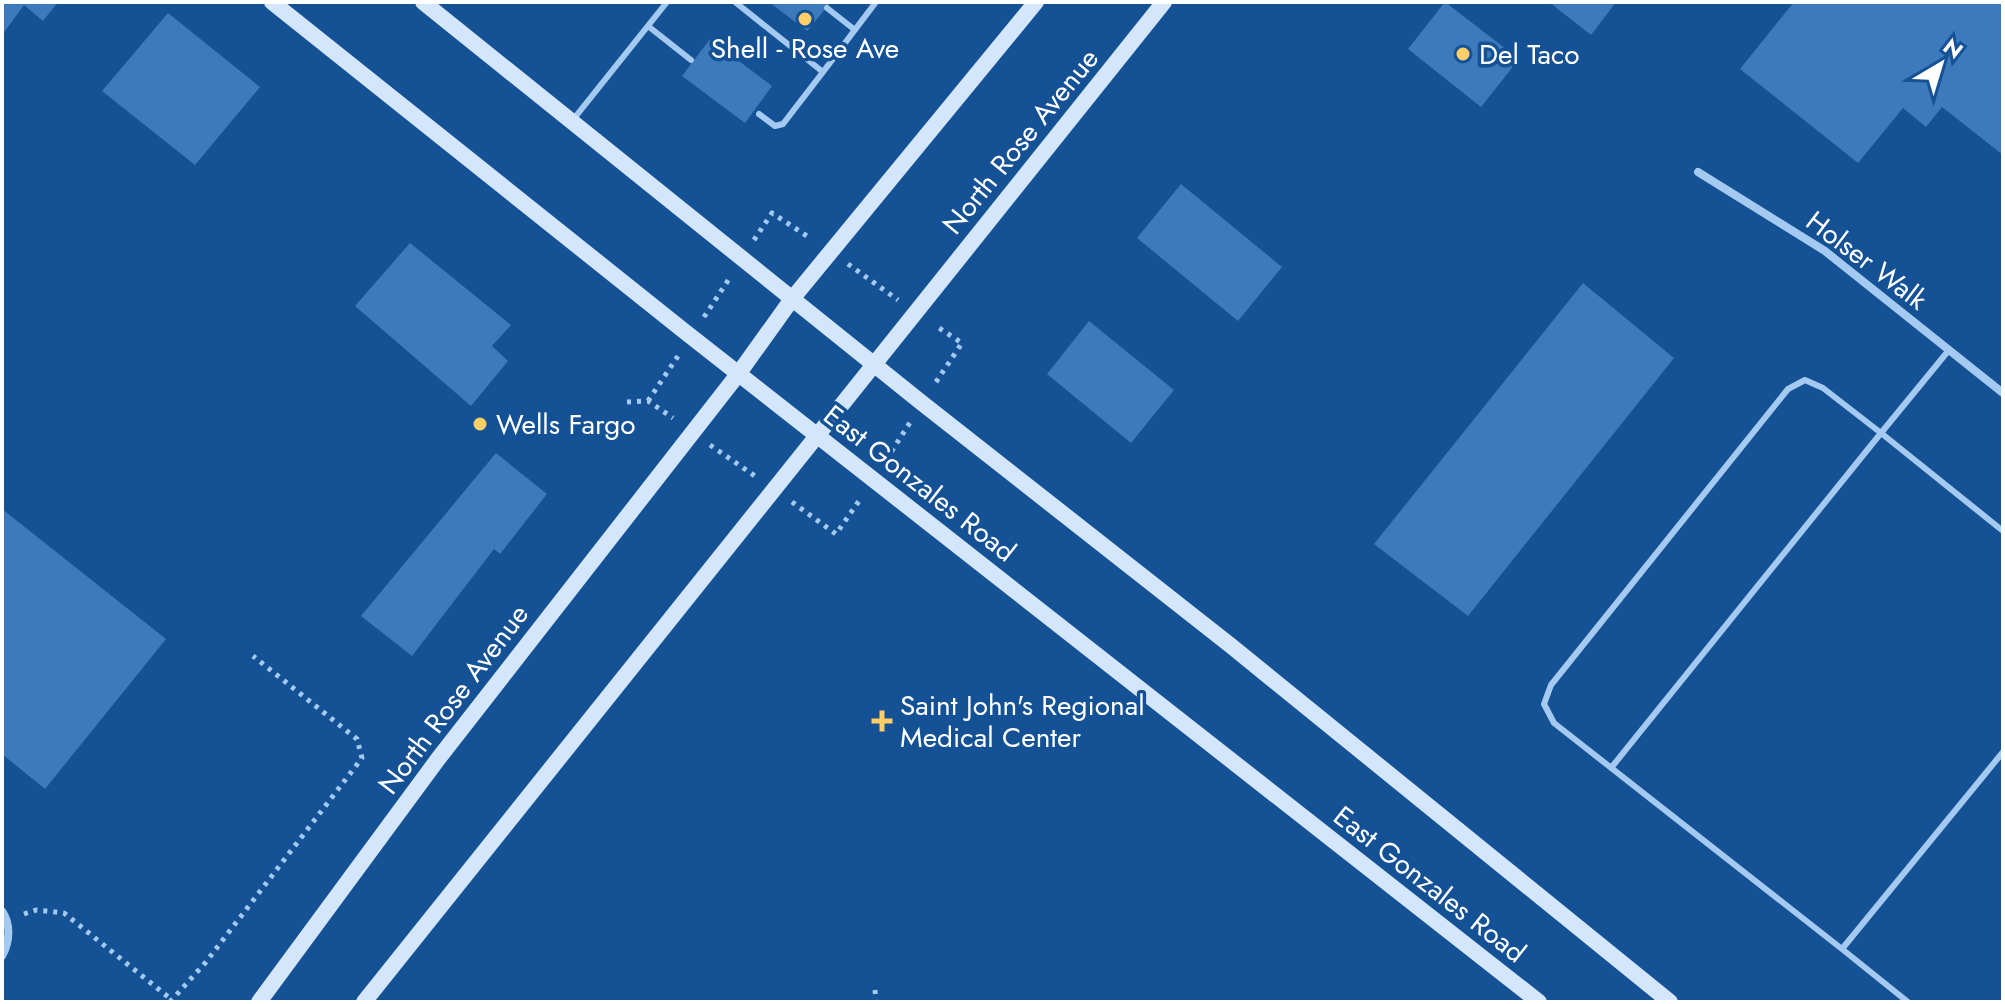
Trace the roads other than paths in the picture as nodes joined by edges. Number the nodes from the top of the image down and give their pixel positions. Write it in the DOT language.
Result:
graph roads {
  1 [pos="272,2"];
  2 [pos="423,2"];
  3 [pos="667,2"];
  4 [pos="735,2"];
  5 [pos="876,2"];
  6 [pos="1036,2"];
  7 [pos="1164,2"];
  8 [pos="827,8"];
  9 [pos="648,26"];
  10 [pos="855,30"];
  11 [pos="691,60"];
  12 [pos="823,72"];
  13 [pos="759,114"];
  14 [pos="572,121"];
  15 [pos="1698,172"];
  16 [pos="792,299"];
  17 [pos="1949,350"];
  18 [pos="874,365"];
  19 [pos="739,373"];
  20 [pos="2003,393"];
  21 [pos="1881,433"];
  22 [pos="818,435"];
  23 [pos="2003,531"];
  24 [pos="2003,752"];
  25 [pos="1611,768"];
  26 [pos="2,911"];
  27 [pos="1842,949"];
  28 [pos="2,956"];
  29 [pos="259,1002"];
  30 [pos="364,1002"];
  31 [pos="1539,1002"];
  32 [pos="1670,1002"];
  33 [pos="1908,1002"];
  1 -- 19 [label="main road, East Gonzales Road"];
  2 -- 14 [label="main road, East Gonzales Road"];
  3 -- 9 [label="lane"];
  4 -- 12 [label="lane"];
  5 -- 10 [label="lane"];
  6 -- 16 [label="main road, North Rose Avenue"];
  7 -- 18 [label="main road, North Rose Avenue"];
  8 -- 10 [label="lane"];
  9 -- 11 [label="lane"];
  9 -- 14 [label="lane"];
  10 -- 12 [label="lane"];
  12 -- 13 [label="lane"];
  14 -- 16 [label="main road, East Gonzales Road"];
  15 -- 17 [label="street, Holser Walk"];
  16 -- 18 [label="main road, East Gonzales Road"];
  16 -- 19 [label="main road, North Rose Avenue"];
  17 -- 20 [label="street, Holser Walk"];
  17 -- 21 [label="lane"];
  18 -- 22 [label="main road, North Rose Avenue"];
  18 -- 32 [label="main road, East Gonzales Road"];
  19 -- 22 [label="main road, East Gonzales Road"];
  19 -- 29 [label="main road, North Rose Avenue"];
  21 -- 23 [label="lane"];
  21 -- 25 [label="lane"];
  21 -- 25 [label="lane"];
  22 -- 30 [label="main road, North Rose Avenue"];
  22 -- 31 [label="main road, East Gonzales Road"];
  24 -- 27 [label="lane"];
  25 -- 27 [label="lane"];
  26 -- 28 [label="street"];
  27 -- 33 [label="lane"];
}
